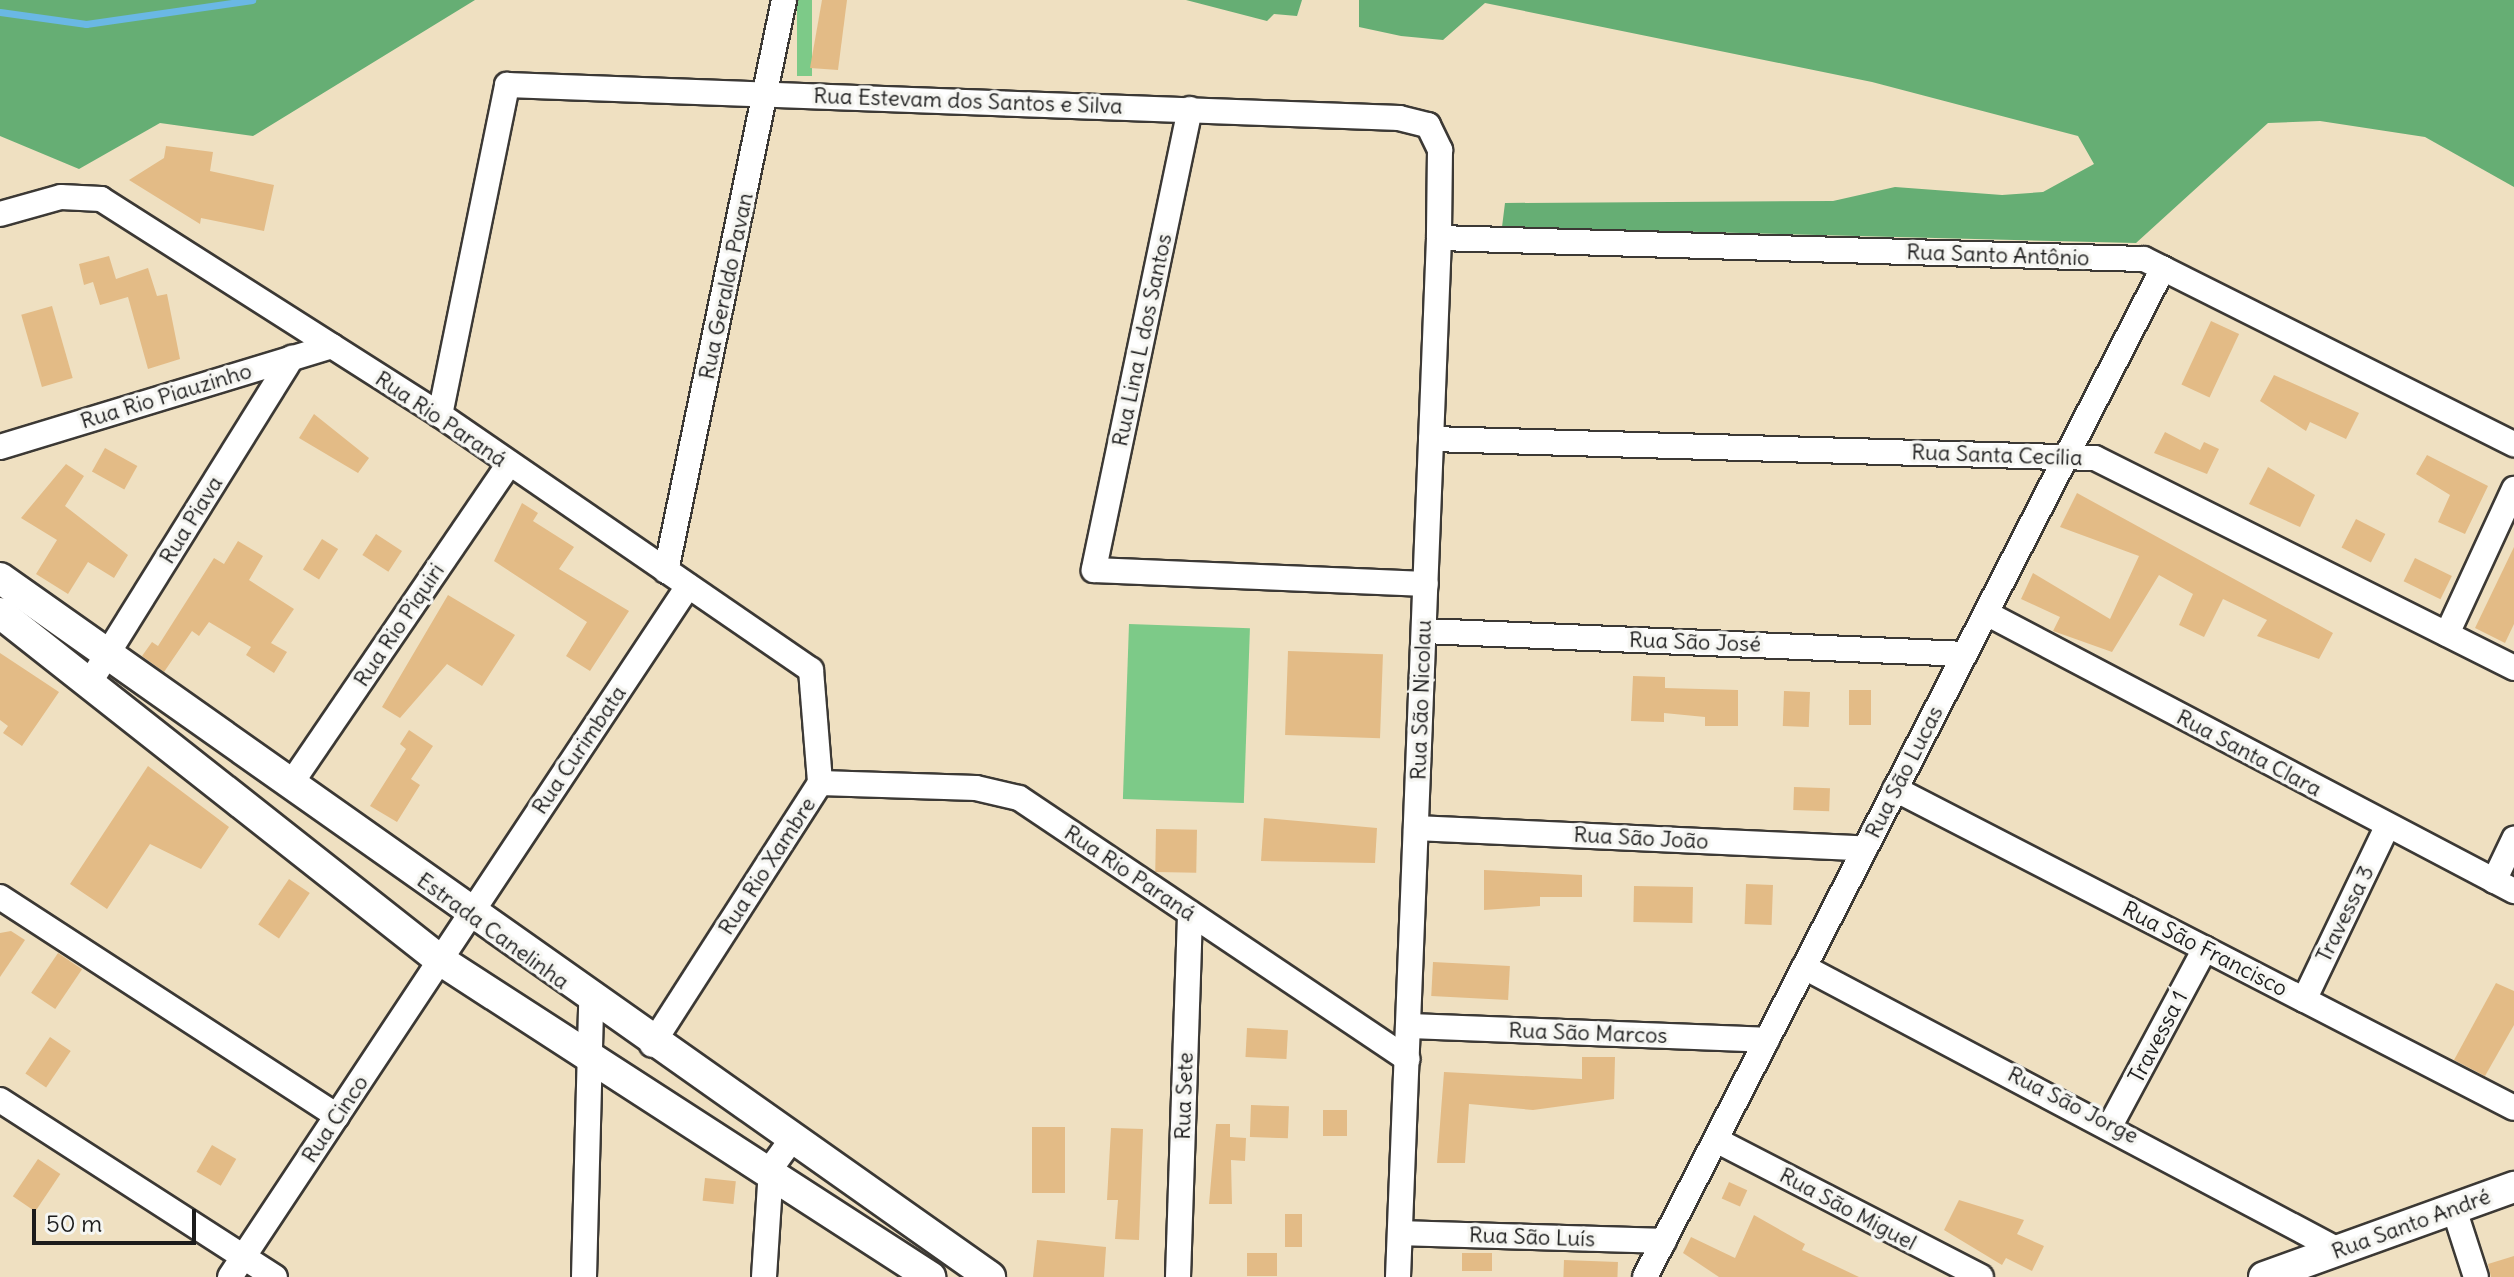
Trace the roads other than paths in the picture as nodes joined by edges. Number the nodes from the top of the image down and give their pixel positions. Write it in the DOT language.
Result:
graph roads {
  1 [pos="784,0"];
  2 [pos="766,94"];
  3 [pos="1190,109"];
  4 [pos="1428,125"];
  5 [pos="0,214"];
  6 [pos="1439,238"];
  7 [pos="2163,268"];
  8 [pos="332,346"];
  9 [pos="292,358"];
  10 [pos="440,415"];
  11 [pos="1431,439"];
  12 [pos="2514,444"];
  13 [pos="0,447"];
  14 [pos="2068,456"];
  15 [pos="508,465"];
  16 [pos="2514,489"];
  17 [pos="666,571"];
  18 [pos="0,578"];
  19 [pos="1426,584"];
  20 [pos="688,586"];
  21 [pos="1986,613"];
  22 [pos="0,615"];
  23 [pos="1424,631"];
  24 [pos="2447,634"];
  25 [pos="1965,654"];
  26 [pos="107,656"];
  27 [pos="2514,668"];
  28 [pos="811,670"];
  29 [pos="90,682"];
  30 [pos="820,783"];
  31 [pos="290,785"];
  32 [pos="1895,789"];
  33 [pos="2387,827"];
  34 [pos="1416,828"];
  35 [pos="2514,839"];
  36 [pos="1865,848"];
  37 [pos="2504,886"];
  38 [pos="0,897"];
  39 [pos="470,914"];
  40 [pos="1190,915"];
  41 [pos="2205,949"];
  42 [pos="440,960"];
  43 [pos="1804,967"];
  44 [pos="2304,1000"];
  45 [pos="591,1001"];
  46 [pos="1409,1026"];
  47 [pos="1767,1040"];
  48 [pos="652,1045"];
  49 [pos="1408,1059"];
  50 [pos="593,1063"];
  51 [pos="0,1100"];
  52 [pos="2514,1108"];
  53 [pos="337,1116"];
  54 [pos="2111,1124"];
  55 [pos="1716,1140"];
  56 [pos="790,1142"];
  57 [pos="771,1168"];
  58 [pos="2514,1187"];
  59 [pos="2454,1209"];
  60 [pos="1401,1233"];
  61 [pos="1664,1241"];
  62 [pos="2338,1250"];
  63 [pos="237,1267"];
  64 [pos="275,1277"];
  65 [pos="584,1277"];
  66 [pos="764,1277"];
  67 [pos="930,1277"];
  68 [pos="990,1277"];
  69 [pos="1178,1277"];
  70 [pos="1398,1277"];
  71 [pos="1645,1277"];
  72 [pos="1981,1277"];
  73 [pos="2264,1277"];
  74 [pos="2476,1277"];
  1 -- 2 [label="street, Rua Geraldo Pavan"];
  2 -- 3 [label="street, Rua Estevam dos Santos e Silva"];
  2 -- 10 [label="street, Rua Estevam dos Santos e Silva"];
  2 -- 17 [label="street, Rua Geraldo Pavan"];
  3 -- 4 [label="street, Rua Estevam dos Santos e Silva"];
  3 -- 19 [label="street, Rua Lina L dos Santos"];
  4 -- 6 [label="street, Rua São Nicolau"];
  5 -- 8 [label="street, Rua Rio Paraná"];
  6 -- 7 [label="street, Rua Santo Antônio"];
  6 -- 11 [label="street, Rua São Nicolau"];
  7 -- 12 [label="street, Rua Santo Antônio"];
  7 -- 14 [label="street, Rua São Lucas"];
  8 -- 9 [label="street, Rua Rio Piauzinho"];
  8 -- 10 [label="street, Rua Rio Paraná"];
  9 -- 13 [label="street, Rua Rio Piauzinho"];
  9 -- 26 [label="street, Rua Piava"];
  10 -- 15 [label="street, Rua Rio Paraná"];
  11 -- 14 [label="street, Rua Santa Cecília"];
  11 -- 19 [label="street, Rua São Nicolau"];
  14 -- 21 [label="street, Rua São Lucas"];
  14 -- 24 [label="street, Rua Santa Cecília"];
  15 -- 17 [label="street, Rua Rio Paraná"];
  15 -- 31 [label="street, Rua Rio Piquiri"];
  16 -- 24 [label="street"];
  17 -- 20 [label="street, Rua Rio Paraná"];
  18 -- 26 [label="street, Estrada Canelinha"];
  19 -- 23 [label="street, Rua São Nicolau"];
  20 -- 28 [label="street, Rua Rio Paraná"];
  20 -- 39 [label="street, Rua Curimbata"];
  21 -- 25 [label="street, Rua São Lucas"];
  21 -- 33 [label="street, Rua Santa Clara"];
  22 -- 29 [label="street"];
  23 -- 25 [label="street, Rua São José"];
  23 -- 34 [label="street, Rua São Nicolau"];
  24 -- 27 [label="street, Rua Santa Cecília"];
  25 -- 32 [label="street, Rua São Lucas"];
  26 -- 29 [label="street, Rua Piava"];
  26 -- 31 [label="street, Estrada Canelinha"];
  28 -- 30 [label="street, Rua Rio Xambre"];
  29 -- 42 [label="street"];
  30 -- 40 [label="street, Rua Rio Paraná"];
  30 -- 48 [label="street, Rua Rio Xambre"];
  31 -- 39 [label="street, Estrada Canelinha"];
  32 -- 36 [label="street, Rua São Lucas"];
  32 -- 41 [label="street, Rua São Francisco"];
  33 -- 37 [label="street, Rua Santa Clara"];
  33 -- 44 [label="street, Travessa 3"];
  34 -- 36 [label="street, Rua São João"];
  34 -- 46 [label="street, Rua São Nicolau"];
  35 -- 37 [label="street"];
  36 -- 43 [label="street, Rua São Lucas"];
  38 -- 53 [label="street"];
  39 -- 42 [label="street, Rua Curimbata"];
  39 -- 45 [label="street, Estrada Canelinha"];
  40 -- 49 [label="street, Rua Rio Paraná"];
  40 -- 69 [label="street, Rua Sete"];
  41 -- 44 [label="street, Rua São Francisco"];
  41 -- 54 [label="street, Travessa 1"];
  42 -- 50 [label="street"];
  42 -- 53 [label="street, Rua Cinco"];
  43 -- 47 [label="street, Rua São Lucas"];
  43 -- 54 [label="street, Rua São Jorge"];
  44 -- 52 [label="street, Rua São Francisco"];
  45 -- 48 [label="street, Estrada Canelinha"];
  45 -- 50 [label="street"];
  46 -- 47 [label="street, Rua São Marcos"];
  46 -- 49 [label="street, Rua São Nicolau"];
  47 -- 55 [label="street, Rua São Lucas"];
  48 -- 56 [label="street, Estrada Canelinha"];
  49 -- 60 [label="street, Rua São Nicolau"];
  50 -- 57 [label="street"];
  50 -- 65 [label="street"];
  51 -- 63 [label="street"];
  53 -- 63 [label="street, Rua Cinco"];
  54 -- 62 [label="street, Rua São Jorge"];
  55 -- 61 [label="street, Rua São Lucas"];
  55 -- 72 [label="street, Rua São Miguel"];
  56 -- 57 [label="street"];
  56 -- 68 [label="street, Estrada Canelinha"];
  57 -- 66 [label="street"];
  57 -- 67 [label="street"];
  58 -- 59 [label="street, Rua Santo André"];
  59 -- 62 [label="street, Rua Santo André"];
  59 -- 74 [label="street"];
  60 -- 61 [label="street, Rua São Luís"];
  60 -- 70 [label="street, Rua São Nicolau"];
  61 -- 71 [label="street, Rua São Lucas"];
  62 -- 73 [label="street, Rua Santo André"];
  63 -- 64 [label="street"];
}
